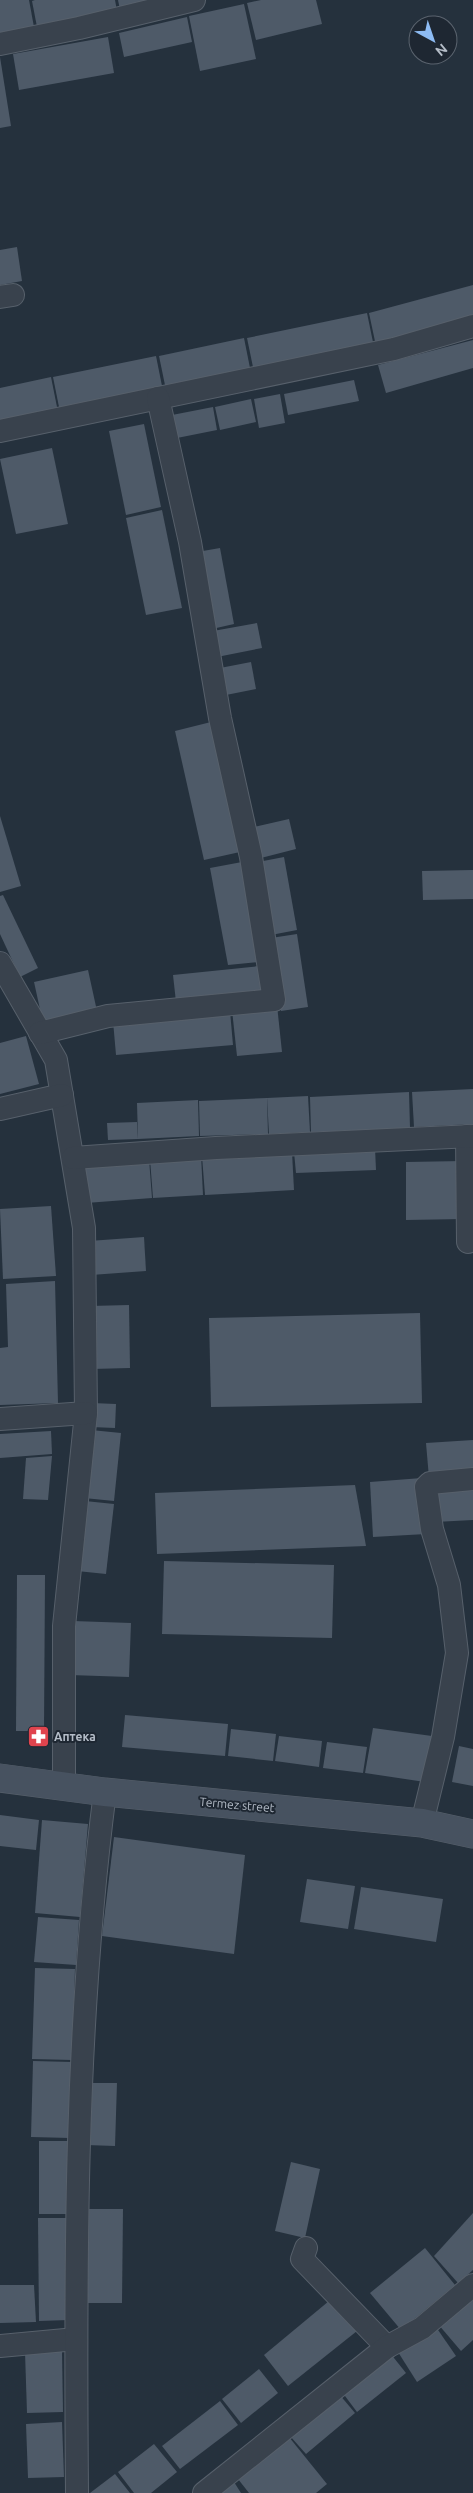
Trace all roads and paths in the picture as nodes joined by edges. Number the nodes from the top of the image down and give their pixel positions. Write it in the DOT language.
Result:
graph roads {
  1 [pos="194,0"];
  2 [pos="0,44"];
  3 [pos="473,326"];
  4 [pos="158,398"];
  5 [pos="0,430"];
  6 [pos="0,963"];
  7 [pos="40,1033"];
  8 [pos="62,1094"];
  9 [pos="0,1109"];
  10 [pos="470,1136"];
  11 [pos="73,1158"];
  12 [pos="468,1242"];
  13 [pos="86,1414"];
  14 [pos="0,1419"];
  15 [pos="473,1480"];
  16 [pos="0,1778"];
  17 [pos="64,1788"];
  18 [pos="105,1792"];
  19 [pos="422,1823"];
  20 [pos="473,1834"];
  21 [pos="306,2248"];
  22 [pos="473,2286"];
  23 [pos="76,2339"];
  24 [pos="0,2346"];
  25 [pos="387,2347"];
  26 [pos="77,2493"];
  27 [pos="204,2493"];
  1 -- 2 [label="street"];
  3 -- 4 [label="street"];
  4 -- 5 [label="street"];
  4 -- 7 [label="street"];
  6 -- 7 [label="street"];
  7 -- 8 [label="street"];
  8 -- 9 [label="street"];
  8 -- 11 [label="street"];
  10 -- 11 [label="street"];
  10 -- 12 [label="street"];
  11 -- 13 [label="street"];
  13 -- 14 [label="street"];
  13 -- 17 [label="street"];
  15 -- 19 [label="street"];
  16 -- 17 [label="main road, Termez street"];
  17 -- 18 [label="main road, Termez street"];
  18 -- 19 [label="main road, Termez street"];
  18 -- 23 [label="street"];
  19 -- 20 [label="main road, Termez street"];
  21 -- 25 [label="street"];
  22 -- 25 [label="street"];
  23 -- 24 [label="street"];
  23 -- 26 [label="street"];
  25 -- 27 [label="street"];
}
